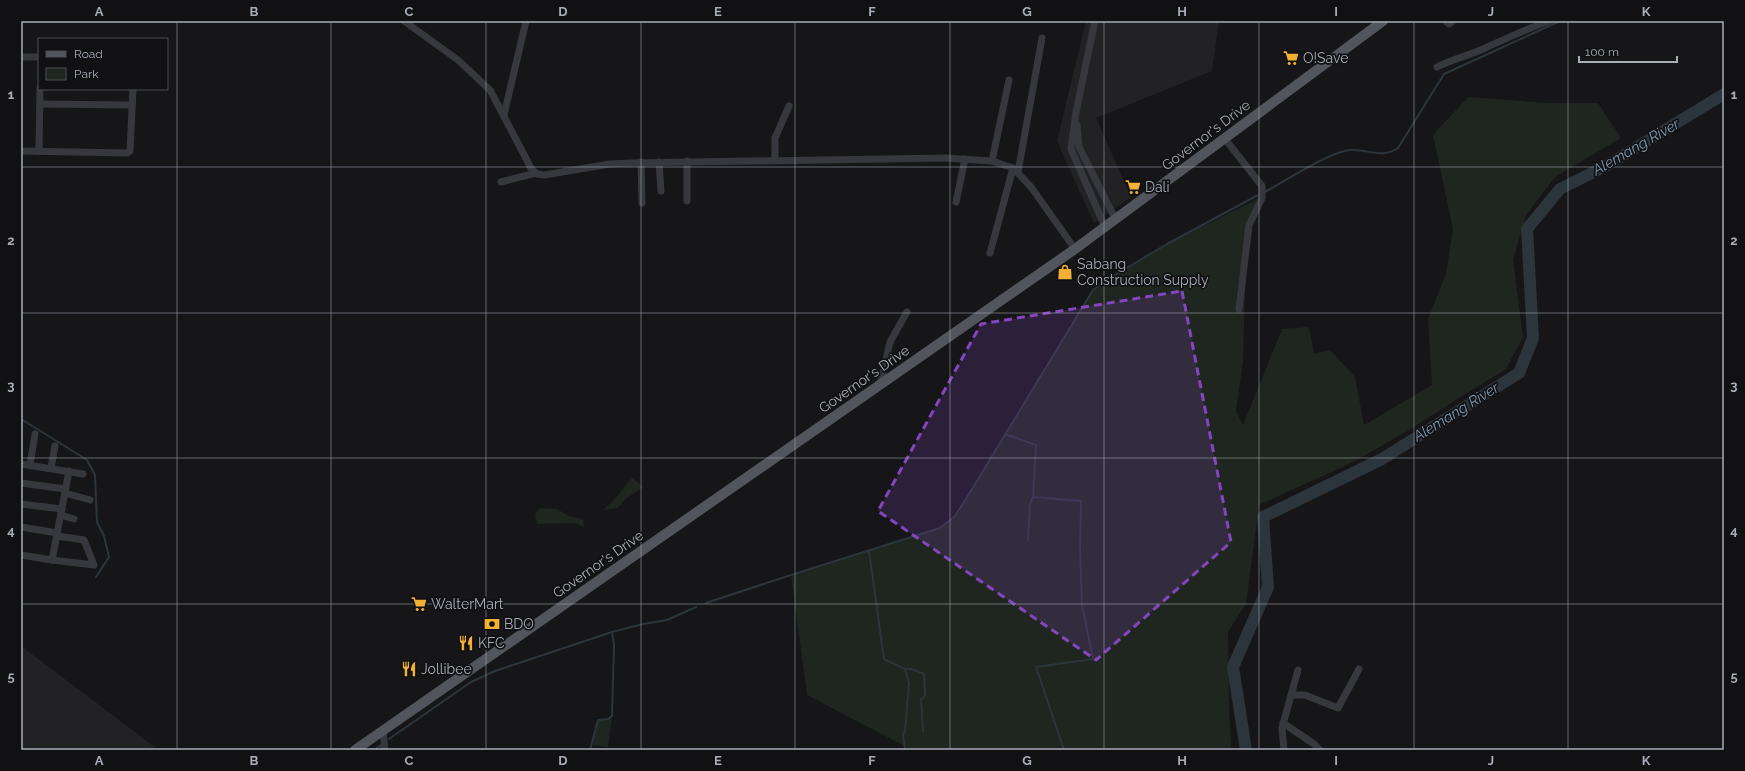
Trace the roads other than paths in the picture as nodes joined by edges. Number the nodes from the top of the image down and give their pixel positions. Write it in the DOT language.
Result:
graph roads {
  1 [pos="404,21"];
  2 [pos="526,21"];
  3 [pos="1095,21"];
  4 [pos="1383,21"];
  5 [pos="1446,21"];
  6 [pos="1453,21"];
  7 [pos="1549,21"];
  8 [pos="1042,38"];
  9 [pos="21,57"];
  10 [pos="38,57"];
  11 [pos="1437,67"];
  12 [pos="1009,80"];
  13 [pos="40,90"];
  14 [pos="133,90"];
  15 [pos="40,104"];
  16 [pos="132,105"];
  17 [pos="789,106"];
  18 [pos="1076,112"];
  19 [pos="504,115"];
  20 [pos="1224,139"];
  21 [pos="21,151"];
  22 [pos="39,151"];
  23 [pos="965,159"];
  24 [pos="775,160"];
  25 [pos="687,161"];
  26 [pos="992,161"];
  27 [pos="641,162"];
  28 [pos="659,162"];
  29 [pos="1015,170"];
  30 [pos="536,173"];
  31 [pos="501,182"];
  32 [pos="1100,188"];
  33 [pos="661,191"];
  34 [pos="1090,194"];
  35 [pos="687,201"];
  36 [pos="956,202"];
  37 [pos="642,203"];
  38 [pos="1116,220"];
  39 [pos="1105,227"];
  40 [pos="1075,249"];
  41 [pos="990,254"];
  42 [pos="1239,308"];
  43 [pos="907,312"];
  44 [pos="880,385"];
  45 [pos="35,434"];
  46 [pos="55,446"];
  47 [pos="21,464"];
  48 [pos="30,466"];
  49 [pos="50,468"];
  50 [pos="69,471"];
  51 [pos="83,474"];
  52 [pos="21,483"];
  53 [pos="65,491"];
  54 [pos="90,500"];
  55 [pos="21,504"];
  56 [pos="61,512"];
  57 [pos="74,519"];
  58 [pos="21,527"];
  59 [pos="57,535"];
  60 [pos="21,555"];
  61 [pos="52,560"];
  62 [pos="1360,669"];
  63 [pos="1298,670"];
  64 [pos="1291,695"];
  65 [pos="1283,723"];
  66 [pos="383,731"];
  67 [pos="355,750"];
  68 [pos="385,750"];
  69 [pos="1284,750"];
  70 [pos="1320,750"];
  1 -- 19 [label="street"];
  2 -- 19 [label="street"];
  3 -- 18 [label="street"];
  4 -- 20 [label="main road, Governor's Drive"];
  5 -- 6 [label="street"];
  7 -- 11 [label="street"];
  8 -- 29 [label="street"];
  9 -- 10 [label="street"];
  12 -- 26 [label="street"];
  13 -- 15 [label="street"];
  14 -- 16 [label="street"];
  15 -- 16 [label="street"];
  15 -- 22 [label="street"];
  16 -- 22 [label="street"];
  17 -- 24 [label="street"];
  18 -- 32 [label="street"];
  18 -- 34 [label="street"];
  19 -- 30 [label="street"];
  20 -- 38 [label="main road, Governor's Drive"];
  20 -- 42 [label="street"];
  21 -- 22 [label="street"];
  23 -- 24 [label="street"];
  23 -- 26 [label="street"];
  23 -- 36 [label="street"];
  24 -- 25 [label="street"];
  25 -- 28 [label="street"];
  25 -- 35 [label="street"];
  26 -- 29 [label="street"];
  27 -- 28 [label="street"];
  27 -- 30 [label="street"];
  27 -- 37 [label="street"];
  28 -- 33 [label="street"];
  29 -- 40 [label="street"];
  29 -- 41 [label="street"];
  30 -- 31 [label="street"];
  32 -- 34 [label="street"];
  32 -- 38 [label="street"];
  34 -- 39 [label="street"];
  38 -- 39 [label="main road, Governor's Drive"];
  39 -- 40 [label="main road, Governor's Drive"];
  40 -- 44 [label="main road, Governor's Drive"];
  43 -- 44 [label="street"];
  44 -- 66 [label="main road, Governor's Drive"];
  45 -- 48 [label="street"];
  46 -- 49 [label="street"];
  47 -- 48 [label="street"];
  48 -- 49 [label="street"];
  49 -- 50 [label="street"];
  50 -- 51 [label="street"];
  50 -- 53 [label="street"];
  52 -- 53 [label="street"];
  53 -- 54 [label="street"];
  53 -- 56 [label="street"];
  55 -- 56 [label="street"];
  56 -- 57 [label="street"];
  56 -- 59 [label="street"];
  58 -- 59 [label="street"];
  59 -- 61 [label="street"];
  59 -- 61 [label="street"];
  60 -- 61 [label="street"];
  62 -- 64 [label="street"];
  63 -- 64 [label="street"];
  64 -- 65 [label="street"];
  65 -- 69 [label="street"];
  65 -- 70 [label="street"];
  66 -- 67 [label="main road, Governor's Drive"];
  66 -- 68 [label="street"];
}
